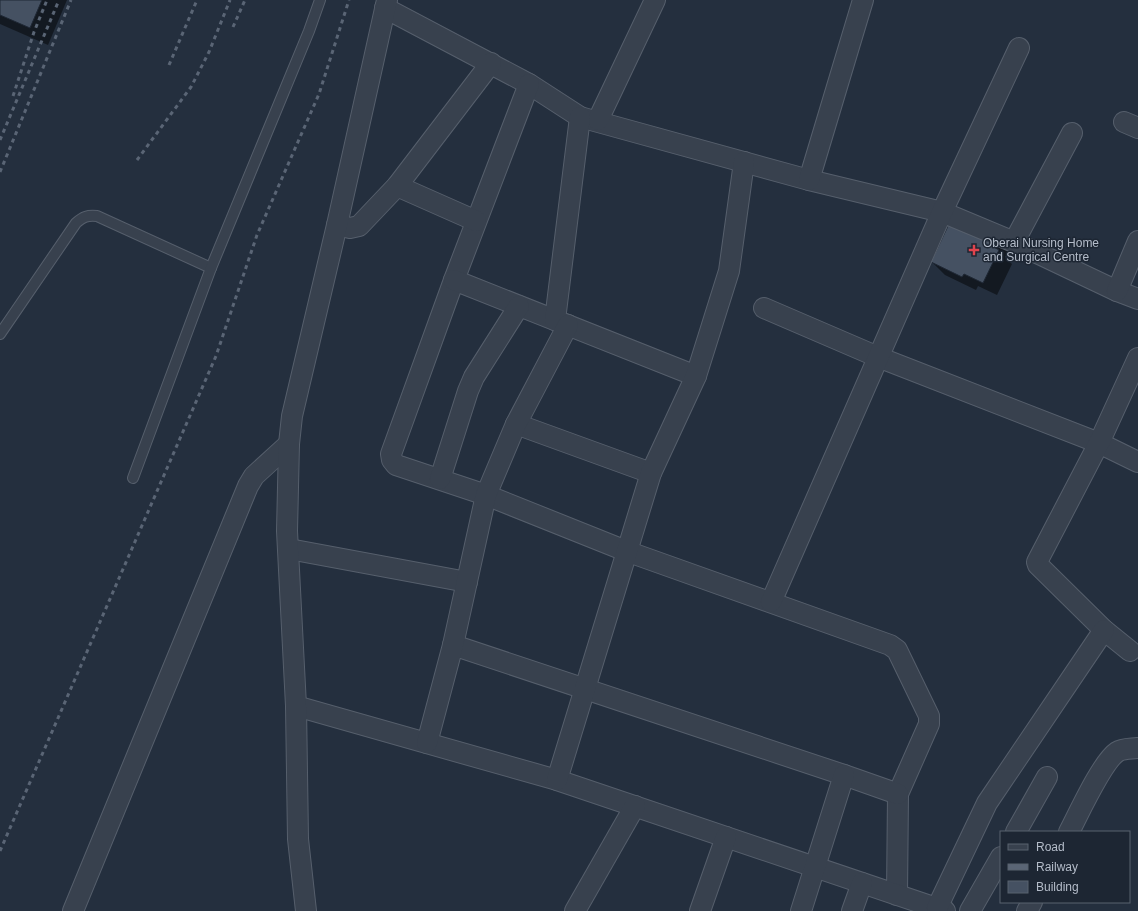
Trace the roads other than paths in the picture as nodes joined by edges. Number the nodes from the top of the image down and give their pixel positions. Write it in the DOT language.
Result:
graph roads {
  1 [pos="320,0"];
  2 [pos="656,0"];
  3 [pos="863,0"];
  4 [pos="386,4"];
  5 [pos="1019,48"];
  6 [pos="491,63"];
  7 [pos="529,84"];
  8 [pos="589,119"];
  9 [pos="1072,132"];
  10 [pos="744,162"];
  11 [pos="809,180"];
  12 [pos="397,186"];
  13 [pos="942,212"];
  14 [pos="476,220"];
  15 [pos="337,225"];
  16 [pos="1138,241"];
  17 [pos="1014,242"];
  18 [pos="211,268"];
  19 [pos="454,280"];
  20 [pos="1117,291"];
  21 [pos="1138,299"];
  22 [pos="519,306"];
  23 [pos="764,308"];
  24 [pos="561,323"];
  25 [pos="0,334"];
  26 [pos="878,357"];
  27 [pos="1138,358"];
  28 [pos="696,376"];
  29 [pos="516,424"];
  30 [pos="1099,443"];
  31 [pos="289,444"];
  32 [pos="1138,462"];
  33 [pos="651,473"];
  34 [pos="133,478"];
  35 [pos="440,479"];
  36 [pos="486,496"];
  37 [pos="289,550"];
  38 [pos="626,551"];
  39 [pos="467,582"];
  40 [pos="771,602"];
  41 [pos="1104,630"];
  42 [pos="453,645"];
  43 [pos="1135,649"];
  44 [pos="584,688"];
  45 [pos="296,706"];
  46 [pos="427,743"];
  47 [pos="1138,748"];
  48 [pos="844,774"];
  49 [pos="1047,777"];
  50 [pos="557,780"];
  51 [pos="898,794"];
  52 [pos="635,806"];
  53 [pos="1017,831"];
  54 [pos="1070,831"];
  55 [pos="726,837"];
  56 [pos="1000,859"];
  57 [pos="815,867"];
  58 [pos="862,883"];
  59 [pos="902,901"];
  60 [pos="941,910"];
  61 [pos="72,911"];
  62 [pos="306,911"];
  63 [pos="575,911"];
  64 [pos="700,911"];
  65 [pos="801,911"];
  66 [pos="852,911"];
  67 [pos="970,911"];
  1 -- 18 [label="lane"];
  2 -- 8 [label="street"];
  3 -- 11 [label="street"];
  4 -- 6 [label="street"];
  4 -- 15 [label="street"];
  5 -- 13 [label="street"];
  6 -- 7 [label="street"];
  6 -- 12 [label="street"];
  7 -- 8 [label="street"];
  7 -- 14 [label="street"];
  8 -- 10 [label="street"];
  8 -- 24 [label="street"];
  9 -- 17 [label="street"];
  10 -- 11 [label="street"];
  10 -- 28 [label="street"];
  11 -- 13 [label="street"];
  12 -- 14 [label="street"];
  12 -- 15 [label="street"];
  13 -- 17 [label="street"];
  13 -- 26 [label="street"];
  14 -- 19 [label="street"];
  15 -- 31 [label="street"];
  16 -- 20 [label="street"];
  17 -- 20 [label="street"];
  18 -- 25 [label="lane"];
  18 -- 34 [label="lane"];
  19 -- 22 [label="street"];
  19 -- 35 [label="street"];
  20 -- 21 [label="street"];
  22 -- 24 [label="street"];
  22 -- 35 [label="street"];
  23 -- 26 [label="street"];
  24 -- 28 [label="street"];
  24 -- 29 [label="street"];
  26 -- 30 [label="street"];
  26 -- 40 [label="street"];
  27 -- 30 [label="street"];
  28 -- 33 [label="street"];
  29 -- 33 [label="street"];
  29 -- 36 [label="street"];
  30 -- 32 [label="street"];
  30 -- 41 [label="street"];
  31 -- 37 [label="street"];
  31 -- 61 [label="street"];
  33 -- 38 [label="street"];
  35 -- 36 [label="street"];
  36 -- 38 [label="street"];
  36 -- 39 [label="street"];
  37 -- 39 [label="street"];
  37 -- 45 [label="street"];
  38 -- 40 [label="street"];
  38 -- 44 [label="street"];
  39 -- 42 [label="street"];
  40 -- 51 [label="street"];
  41 -- 43 [label="street"];
  41 -- 60 [label="street"];
  42 -- 44 [label="street"];
  42 -- 46 [label="street"];
  44 -- 48 [label="street"];
  44 -- 50 [label="street"];
  45 -- 46 [label="street"];
  45 -- 62 [label="street"];
  46 -- 50 [label="street"];
  47 -- 54 [label="street"];
  48 -- 51 [label="street"];
  48 -- 57 [label="street"];
  49 -- 53 [label="street"];
  50 -- 52 [label="street"];
  51 -- 59 [label="street"];
  52 -- 55 [label="street"];
  52 -- 63 [label="street"];
  55 -- 57 [label="street"];
  55 -- 64 [label="street"];
  56 -- 67 [label="street"];
  57 -- 58 [label="street"];
  57 -- 65 [label="street"];
  58 -- 59 [label="street"];
  58 -- 66 [label="street"];
  59 -- 60 [label="street"];
}
